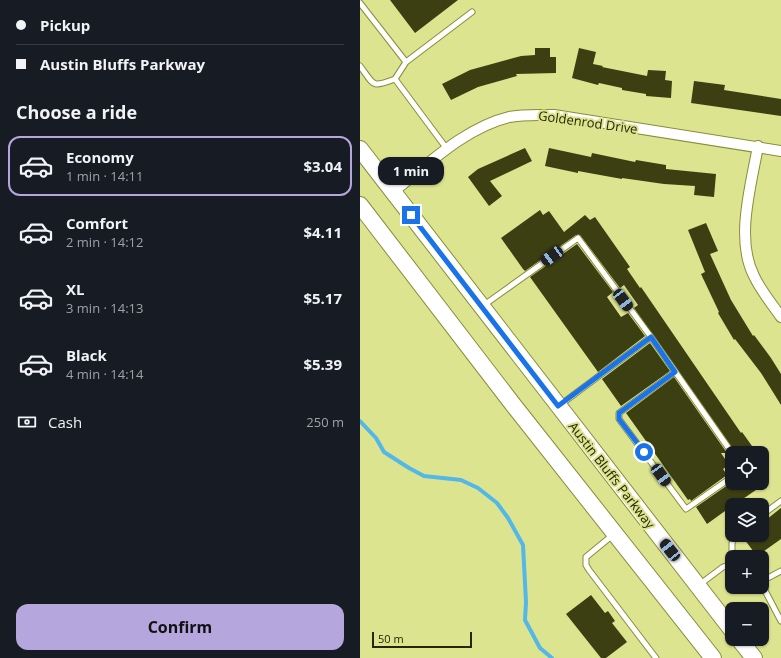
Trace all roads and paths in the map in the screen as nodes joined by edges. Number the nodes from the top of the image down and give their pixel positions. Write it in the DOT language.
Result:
graph roads {
  1 [pos="360,3"];
  2 [pos="472,12"];
  3 [pos="406,62"];
  4 [pos="360,66"];
  5 [pos="395,79"];
  6 [pos="758,146"];
  7 [pos="360,149"];
  8 [pos="447,149"];
  9 [pos="781,150"];
  10 [pos="393,192"];
  11 [pos="360,205"];
  12 [pos="481,307"];
  13 [pos="781,317"];
  14 [pos="651,337"];
  15 [pos="675,372"];
  16 [pos="558,406"];
  17 [pos="727,446"];
  18 [pos="725,482"];
  19 [pos="781,501"];
  20 [pos="769,510"];
  21 [pos="614,533"];
  22 [pos="725,566"];
  23 [pos="781,571"];
  24 [pos="769,577"];
  25 [pos="698,586"];
  26 [pos="767,594"];
  27 [pos="779,613"];
  28 [pos="725,621"];
  29 [pos="781,621"];
  30 [pos="745,646"];
  31 [pos="656,658"];
  32 [pos="713,658"];
  33 [pos="754,658"];
  1 -- 3 [label="lane"];
  2 -- 3 [label="lane"];
  3 -- 5 [label="lane"];
  4 -- 5 [label="lane"];
  5 -- 8 [label="lane"];
  6 -- 8 [label="street, Goldenrod Drive"];
  6 -- 9 [label="street, Goldenrod Drive"];
  6 -- 13 [label="street"];
  7 -- 10 [label="main road, Austin Bluffs Parkway"];
  8 -- 10 [label="street, Goldenrod Drive"];
  10 -- 12 [label="main road, Austin Bluffs Parkway"];
  11 -- 21 [label="main road"];
  12 -- 14 [label="lane"];
  12 -- 16 [label="main road, Austin Bluffs Parkway"];
  14 -- 15 [label="lane"];
  14 -- 16 [label="lane"];
  15 -- 17 [label="lane"];
  15 -- 18 [label="lane"];
  16 -- 25 [label="main road, Austin Bluffs Parkway"];
  19 -- 20 [label="lane"];
  21 -- 31 [label="lane"];
  21 -- 32 [label="main road"];
  22 -- 25 [label="lane"];
  23 -- 24 [label="lane"];
  25 -- 28 [label="main road, Austin Bluffs Parkway"];
  26 -- 27 [label="lane"];
  27 -- 29 [label="lane"];
  30 -- 33 [label="main road"];
}
